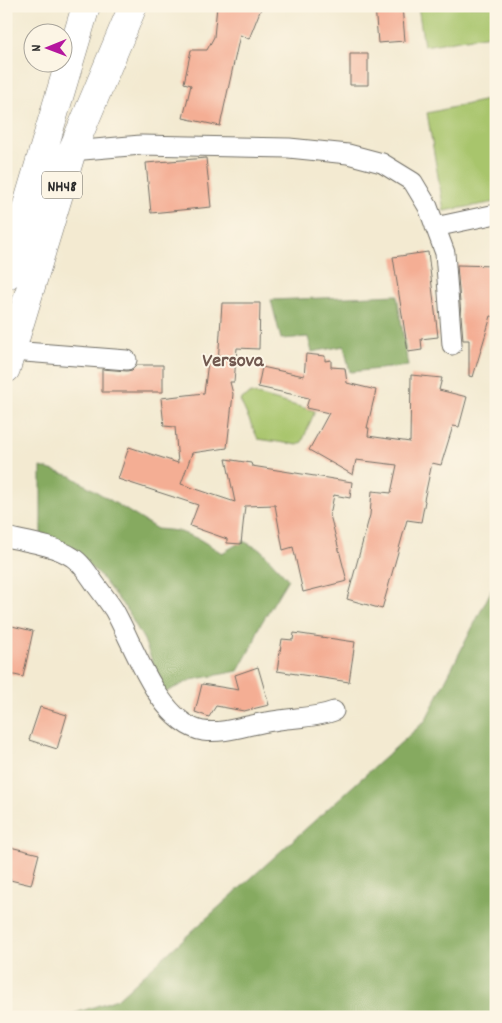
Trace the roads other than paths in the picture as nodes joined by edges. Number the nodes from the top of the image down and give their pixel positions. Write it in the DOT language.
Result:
graph roads {
  1 [pos="86,6"];
  2 [pos="133,6"];
  3 [pos="72,151"];
  4 [pos="496,214"];
  5 [pos="436,227"];
  6 [pos="7,270"];
  7 [pos="452,345"];
  8 [pos="9,360"];
  9 [pos="127,360"];
  10 [pos="6,538"];
  11 [pos="334,711"];
  1 -- 6 [label="highway, NH48"];
  2 -- 3 [label="highway, NH48"];
  3 -- 5 [label="lane"];
  3 -- 8 [label="highway, NH48"];
  4 -- 5 [label="lane"];
  5 -- 7 [label="lane"];
  8 -- 9 [label="lane"];
  10 -- 11 [label="lane"];
}
